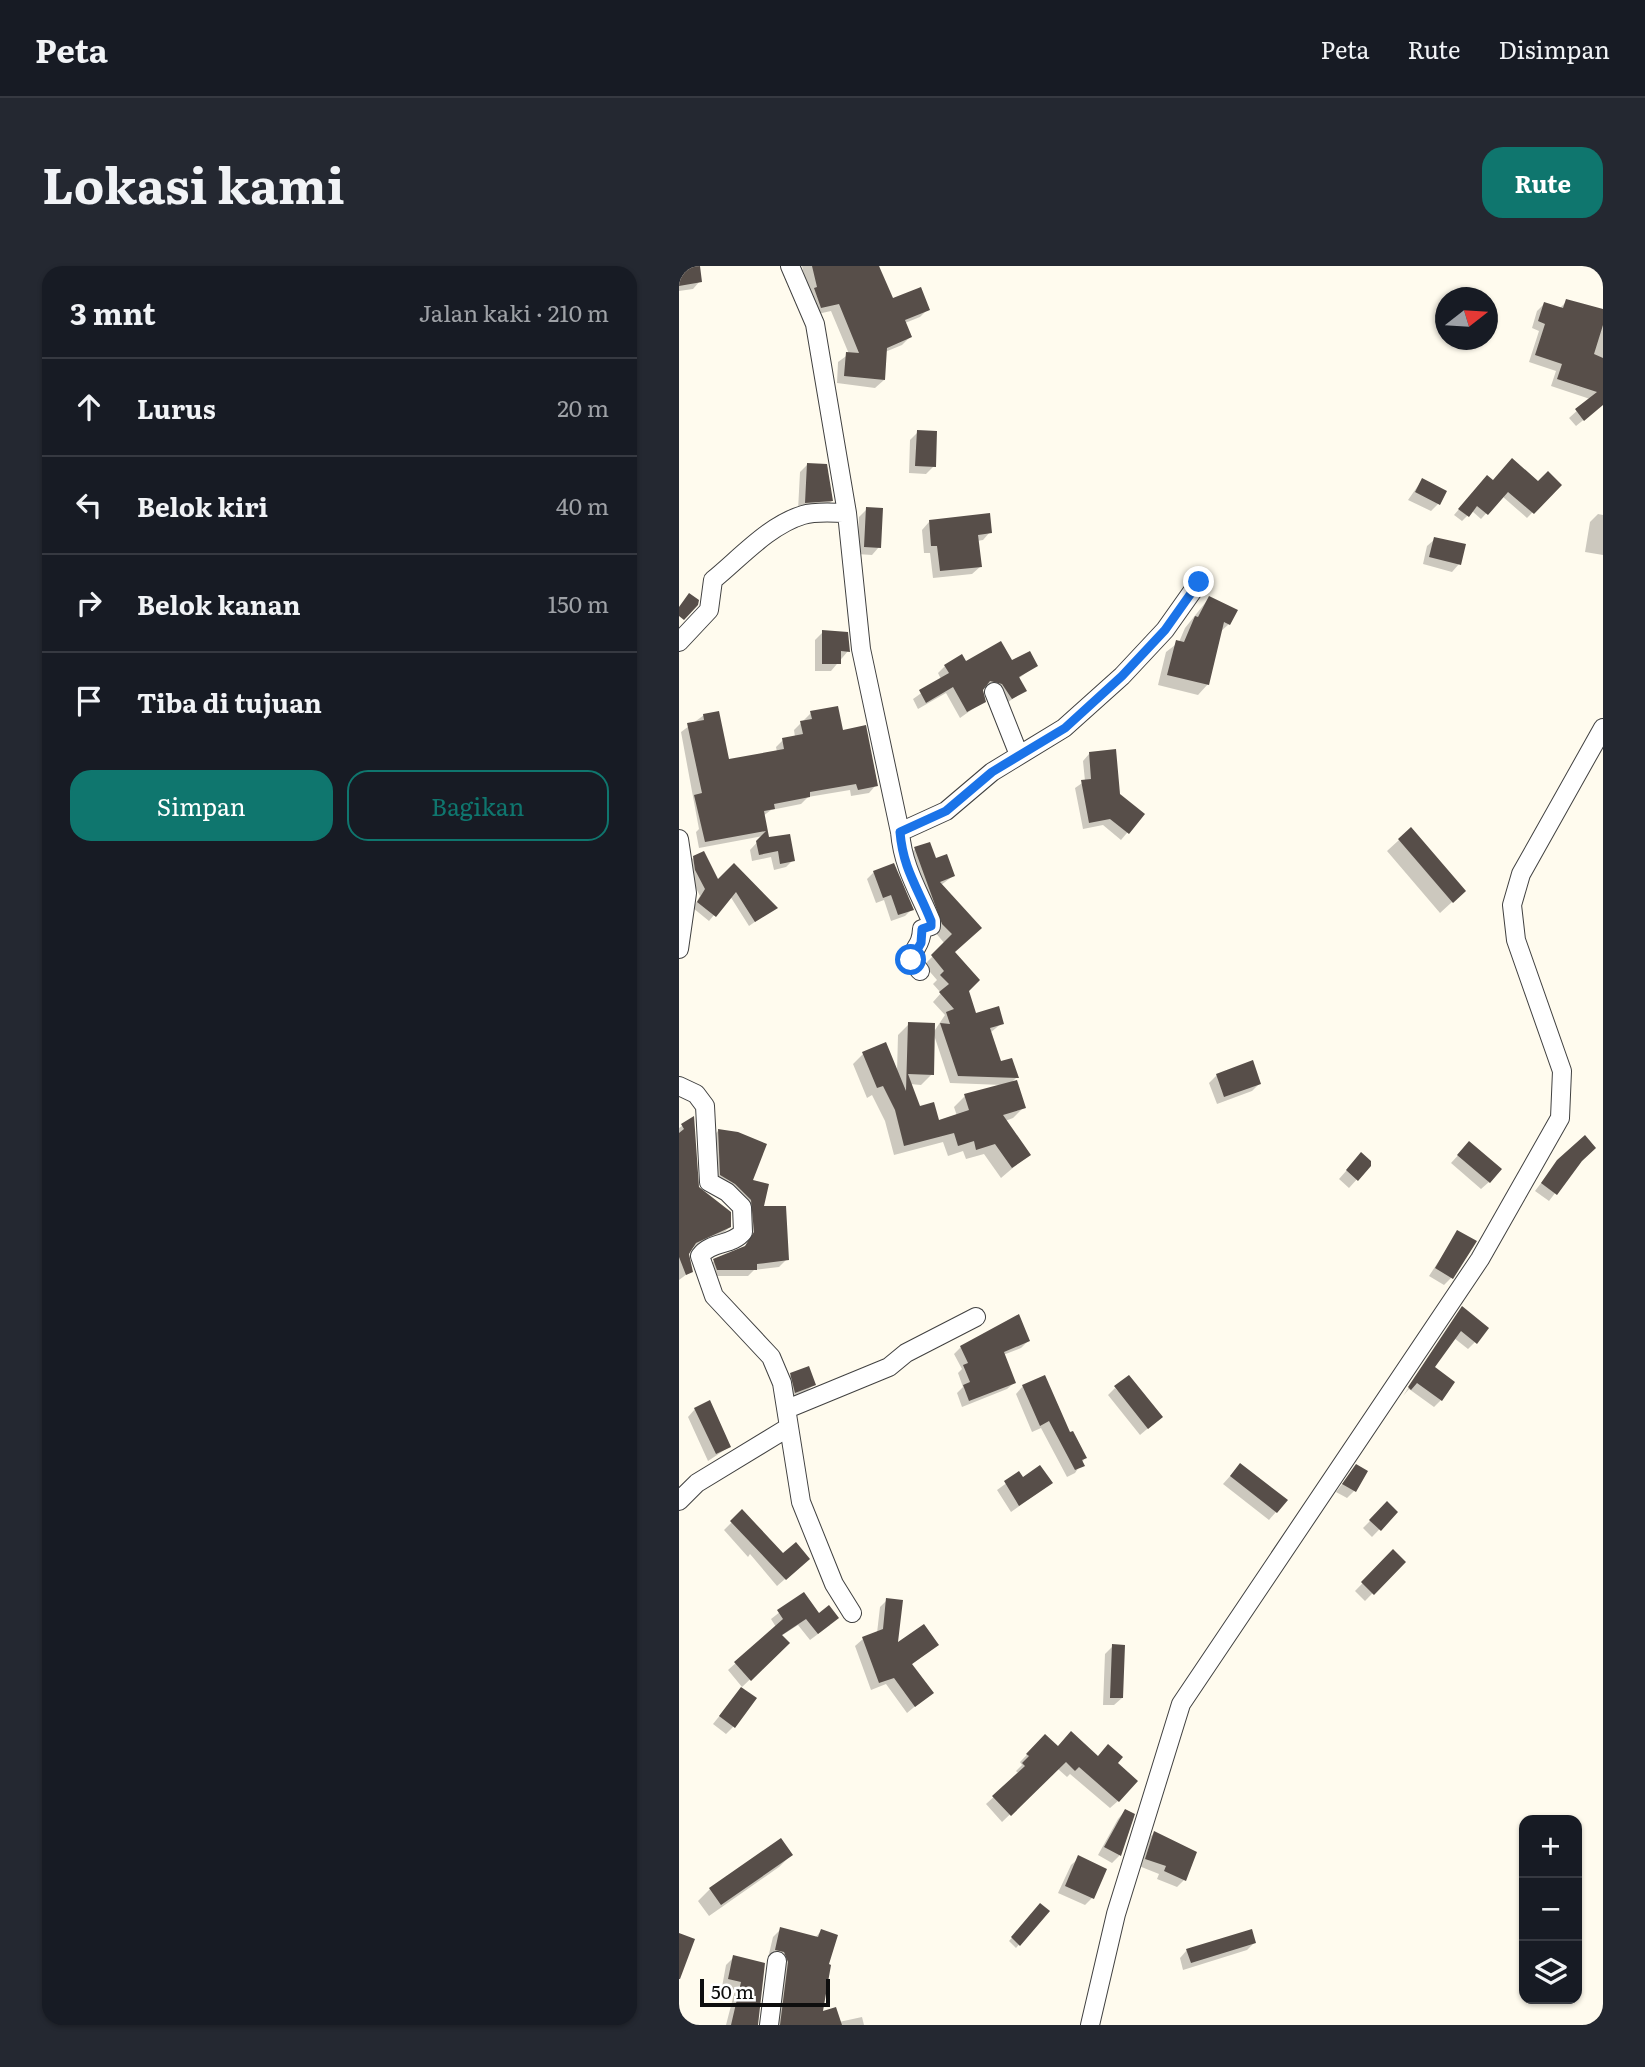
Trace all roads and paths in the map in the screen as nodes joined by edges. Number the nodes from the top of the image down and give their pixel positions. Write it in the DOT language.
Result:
graph roads {
  1 [pos="790,266"];
  2 [pos="847,513"];
  3 [pos="1199,582"];
  4 [pos="679,642"];
  5 [pos="994,692"];
  6 [pos="1603,728"];
  7 [pos="1019,755"];
  8 [pos="900,832"];
  9 [pos="679,839"];
  10 [pos="679,949"];
  11 [pos="920,971"];
  12 [pos="679,1086"];
  13 [pos="976,1317"];
  14 [pos="788,1418"];
  15 [pos="679,1501"];
  16 [pos="852,1613"];
  17 [pos="777,1961"];
  18 [pos="769,2025"];
  19 [pos="1090,2025"];
  1 -- 2 [label="street"];
  2 -- 4 [label="street"];
  2 -- 8 [label="street"];
  3 -- 7 [label="street"];
  5 -- 7 [label="street"];
  6 -- 19 [label="street"];
  7 -- 8 [label="street"];
  8 -- 11 [label="street"];
  9 -- 10 [label="street"];
  12 -- 14 [label="street"];
  13 -- 14 [label="street"];
  14 -- 15 [label="street"];
  14 -- 16 [label="street"];
  17 -- 18 [label="street"];
}
